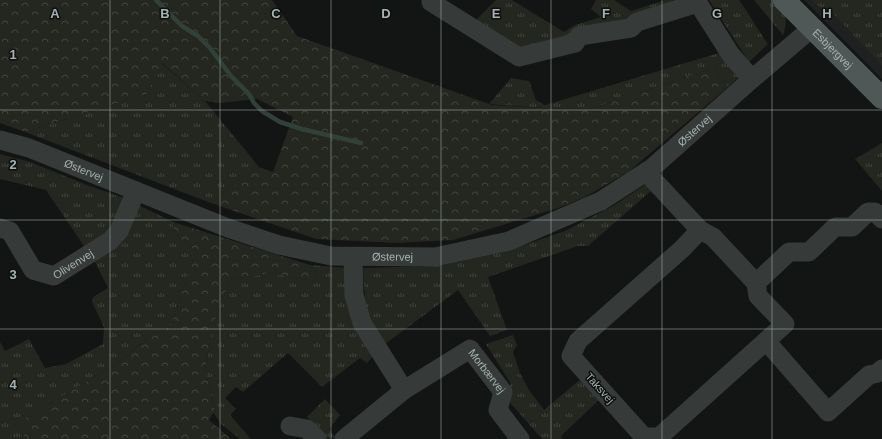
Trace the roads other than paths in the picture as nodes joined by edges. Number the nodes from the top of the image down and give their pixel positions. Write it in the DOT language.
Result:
graph roads {
  1 [pos="784,0"];
  2 [pos="697,1"];
  3 [pos="431,2"];
  4 [pos="812,28"];
  5 [pos="752,79"];
  6 [pos="882,98"];
  7 [pos="0,140"];
  8 [pos="646,172"];
  9 [pos="136,191"];
  10 [pos="882,219"];
  11 [pos="0,228"];
  12 [pos="700,230"];
  13 [pos="353,257"];
  14 [pos="756,283"];
  15 [pos="766,341"];
  16 [pos="882,369"];
  17 [pos="404,390"];
  18 [pos="290,426"];
  19 [pos="317,439"];
  20 [pos="344,439"];
  21 [pos="520,439"];
  1 -- 4 [label="main road, Esbjergvej"];
  2 -- 3 [label="street"];
  2 -- 5 [label="street"];
  4 -- 5 [label="street, Østervej"];
  4 -- 6 [label="main road, Esbjergvej"];
  5 -- 8 [label="street, Østervej"];
  7 -- 9 [label="street, Østervej"];
  8 -- 12 [label="street, Taksvej"];
  8 -- 13 [label="street, Østervej"];
  9 -- 11 [label="street, Olivenvej"];
  9 -- 13 [label="street, Østervej"];
  10 -- 14 [label="street"];
  12 -- 14 [label="street, Taksvej"];
  12 -- 15 [label="street, Taksvej"];
  13 -- 17 [label="street"];
  14 -- 15 [label="street, Taksvej"];
  15 -- 16 [label="street"];
  17 -- 20 [label="street, Morbærvej"];
  17 -- 21 [label="street, Morbærvej"];
  18 -- 19 [label="street"];
}
